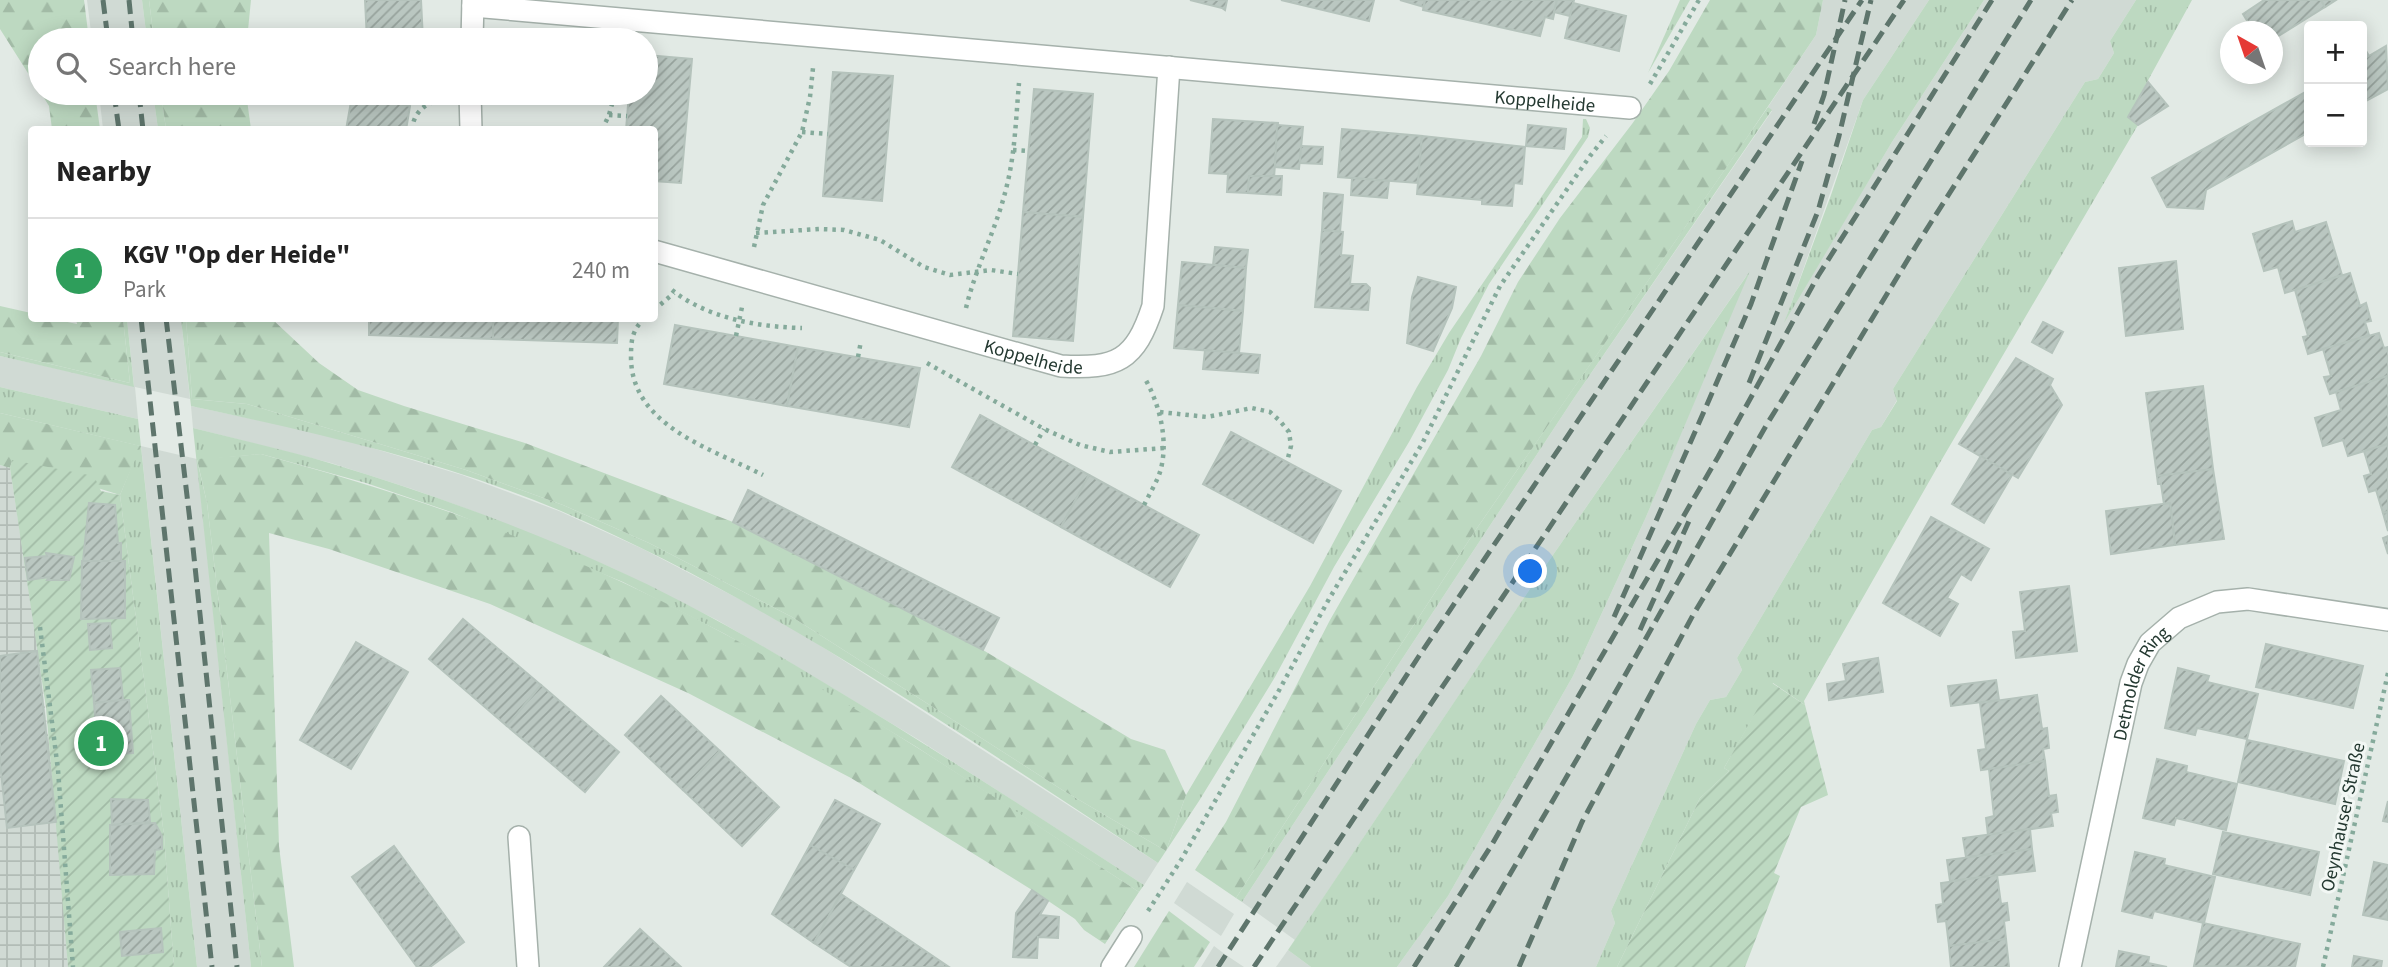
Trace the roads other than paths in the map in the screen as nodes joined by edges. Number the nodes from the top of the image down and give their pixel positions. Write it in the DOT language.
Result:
graph roads {
  1 [pos="473,3"];
  2 [pos="472,28"];
  3 [pos="1169,67"];
  4 [pos="470,105"];
  5 [pos="1630,108"];
  6 [pos="471,126"];
  7 [pos="658,252"];
  8 [pos="2388,620"];
  9 [pos="519,837"];
  10 [pos="1130,937"];
  11 [pos="528,967"];
  12 [pos="1112,967"];
  13 [pos="2070,967"];
  1 -- 2 [label="street, Koppelheide"];
  1 -- 3 [label="street, Koppelheide"];
  3 -- 5 [label="street, Koppelheide"];
  3 -- 7 [label="street, Koppelheide"];
  4 -- 6 [label="street"];
  8 -- 13 [label="street, Detmolder Ring"];
  9 -- 11 [label="street"];
  10 -- 12 [label="street"];
}
